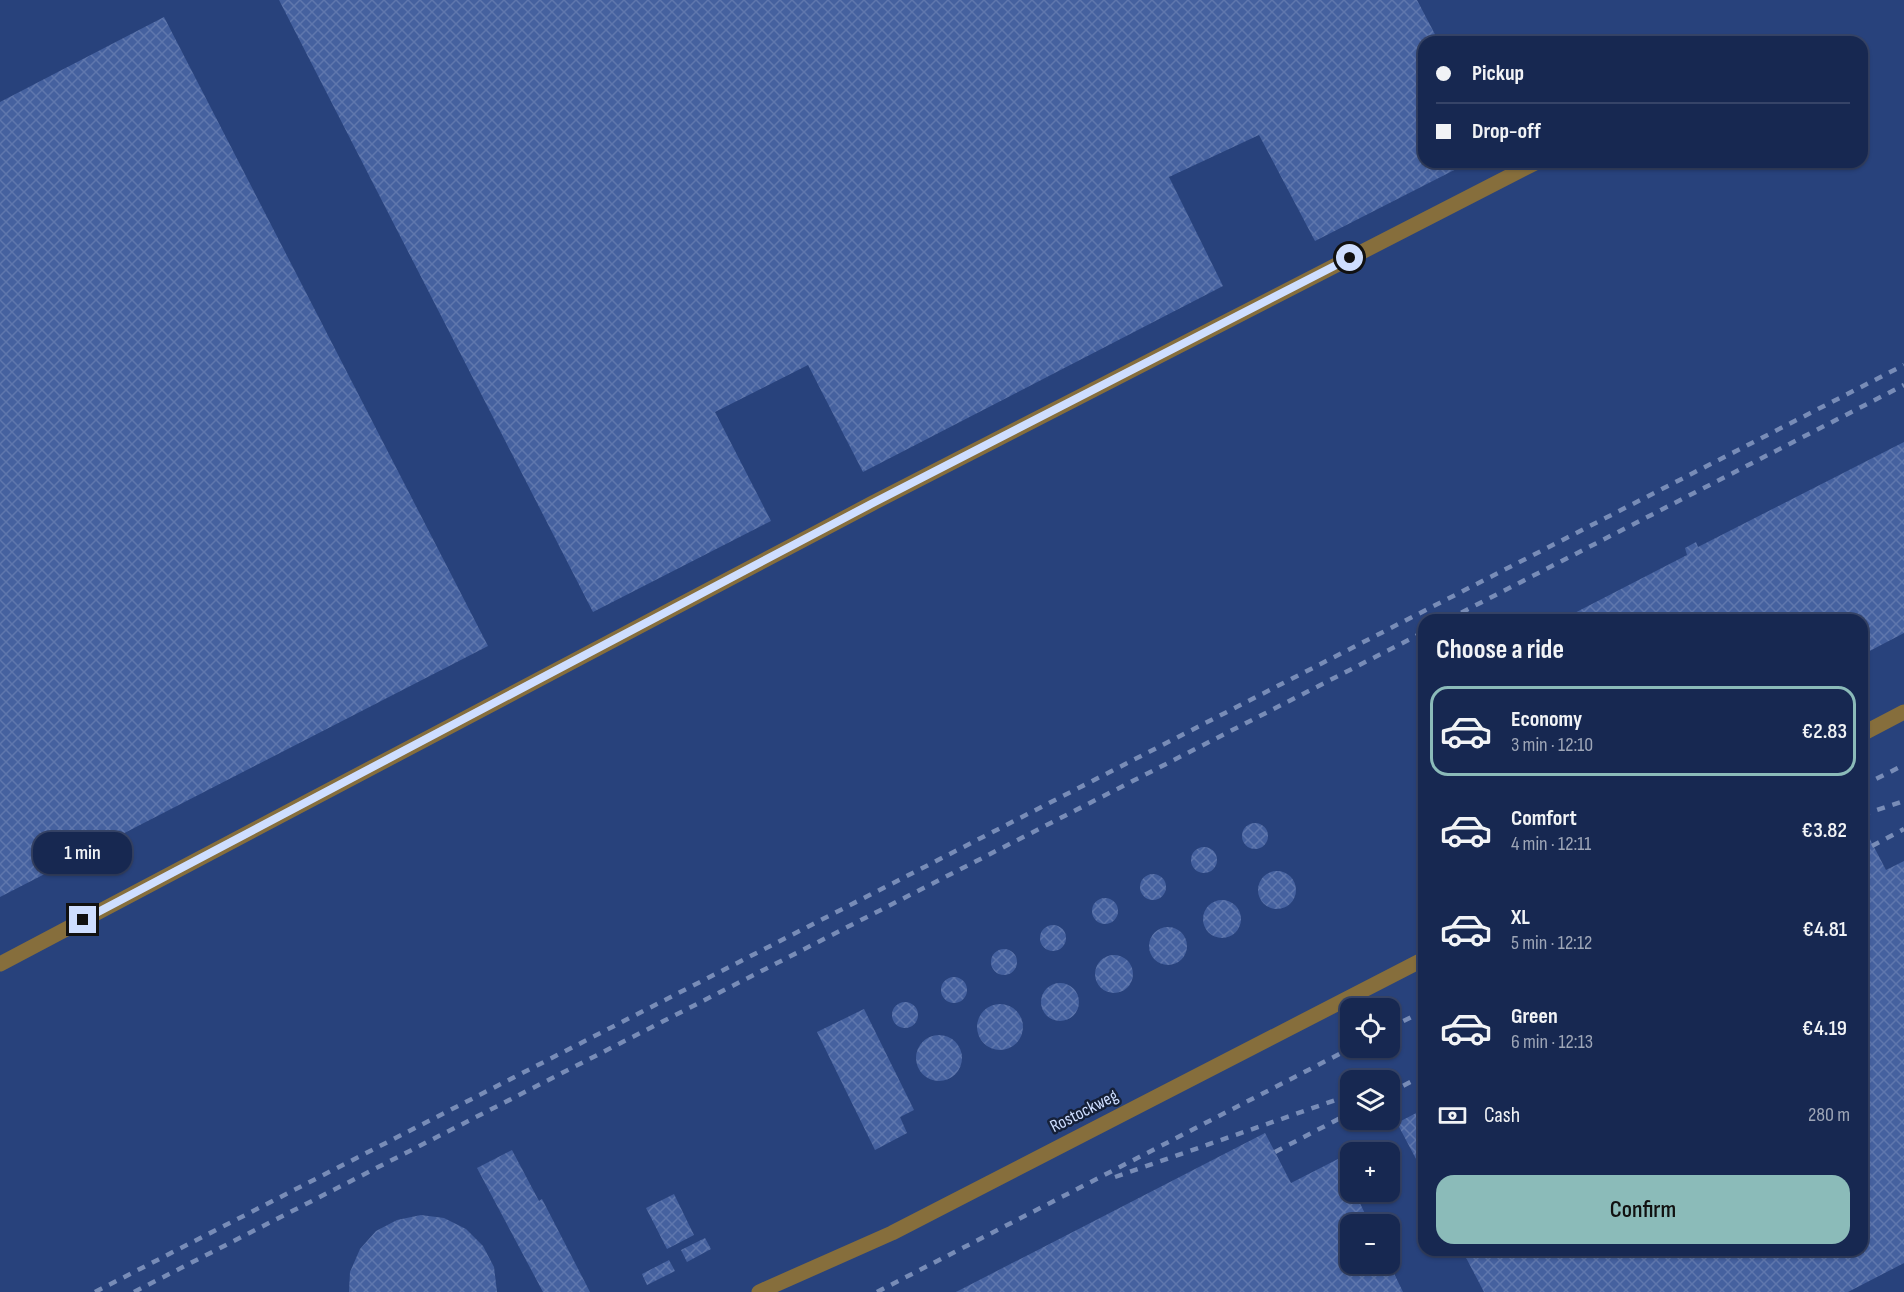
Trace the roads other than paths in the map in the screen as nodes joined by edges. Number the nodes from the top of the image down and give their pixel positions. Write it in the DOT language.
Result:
graph roads {
  1 [pos="1525,168"];
  2 [pos="1904,712"];
  3 [pos="1868,731"];
  4 [pos="1418,962"];
  5 [pos="0,964"];
  6 [pos="759,1292"];
  1 -- 5 [label="street"];
  2 -- 3 [label="street"];
  4 -- 6 [label="street, Rostockweg"];
}
